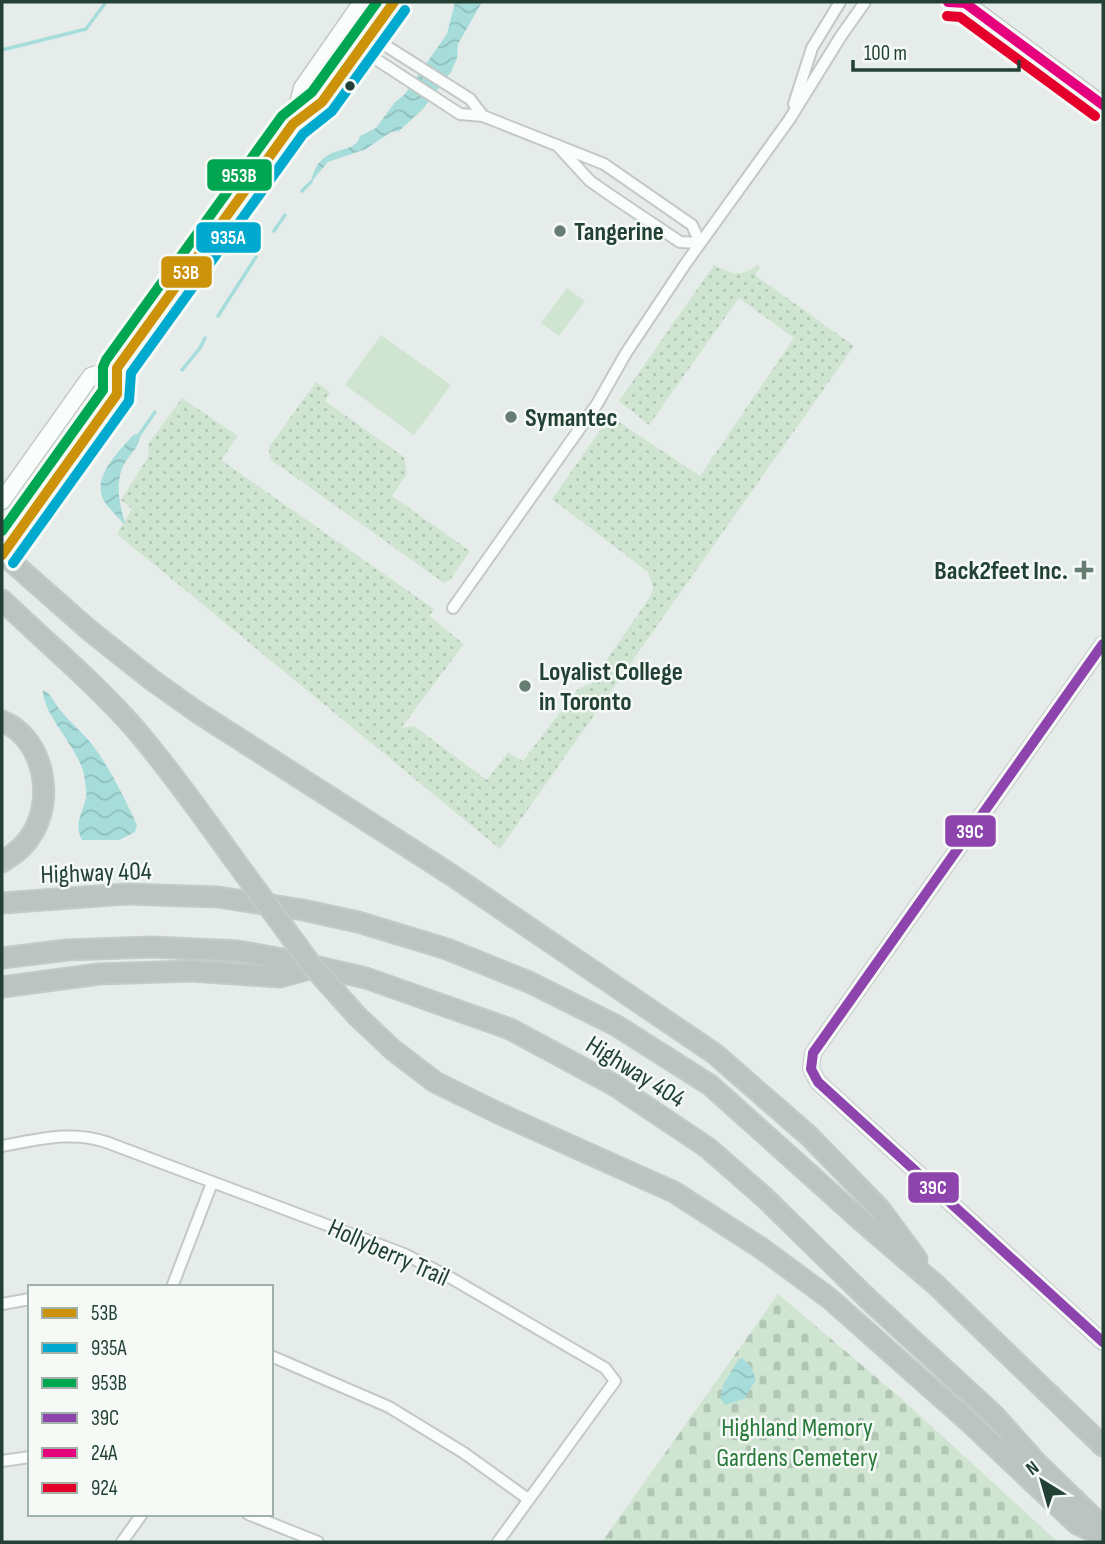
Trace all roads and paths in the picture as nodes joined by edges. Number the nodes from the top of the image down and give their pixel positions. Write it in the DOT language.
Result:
graph roads {
  1 [pos="362,2"];
  2 [pos="394,2"];
  3 [pos="840,2"];
  4 [pos="865,2"];
  5 [pos="959,2"];
  6 [pos="345,26"];
  7 [pos="366,41"];
  8 [pos="1103,105"];
  9 [pos="483,116"];
  10 [pos="789,120"];
  11 [pos="293,124"];
  12 [pos="557,145"];
  13 [pos="700,243"];
  14 [pos="117,368"];
  15 [pos="2,501"];
  16 [pos="2,554"];
  17 [pos="2,600"];
  18 [pos="453,608"];
  19 [pos="1103,644"];
  20 [pos="2,721"];
  21 [pos="2,862"];
  22 [pos="2,903"];
  23 [pos="2,958"];
  24 [pos="318,967"];
  25 [pos="2,987"];
  26 [pos="2,1146"];
  27 [pos="212,1183"];
  28 [pos="173,1285"];
  29 [pos="936,1285"];
  30 [pos="28,1299"];
  31 [pos="2,1304"];
  32 [pos="1103,1342"];
  33 [pos="273,1357"];
  34 [pos="1103,1446"];
  35 [pos="28,1457"];
  36 [pos="2,1461"];
  37 [pos="528,1499"];
  38 [pos="141,1516"];
  39 [pos="253,1516"];
  40 [pos="1103,1527"];
  41 [pos="1103,1536"];
  42 [pos="314,1541"];
  43 [pos="122,1542"];
  44 [pos="498,1542"];
  1 -- 6 [label="main road"];
  2 -- 7 [label="main road"];
  3 -- 10 [label="street"];
  4 -- 10 [label="street"];
  5 -- 8 [label="main road"];
  6 -- 7 [label="street"];
  6 -- 11 [label="main road"];
  7 -- 9 [label="street"];
  7 -- 9 [label="street"];
  7 -- 11 [label="main road"];
  9 -- 12 [label="street"];
  10 -- 13 [label="street"];
  11 -- 14 [label="main road"];
  12 -- 13 [label="street"];
  12 -- 13 [label="street"];
  13 -- 18 [label="street"];
  14 -- 15 [label="main road"];
  14 -- 16 [label="main road"];
  16 -- 29 [label="highway"];
  17 -- 41 [label="highway, bridge"];
  19 -- 32 [label="street"];
  20 -- 21 [label="highway"];
  22 -- 29 [label="highway, Highway 404"];
  23 -- 24 [label="highway, Highway 404"];
  24 -- 25 [label="highway"];
  24 -- 40 [label="highway, Highway 404"];
  26 -- 27 [label="street, Hollyberry Trail"];
  27 -- 28 [label="street"];
  27 -- 37 [label="street, Hollyberry Trail"];
  29 -- 34 [label="highway, Highway 404"];
  30 -- 31 [label="street"];
  33 -- 37 [label="street"];
  35 -- 36 [label="street"];
  37 -- 44 [label="street, Hollyberry Trail"];
  38 -- 43 [label="street"];
  39 -- 42 [label="street"];
}
